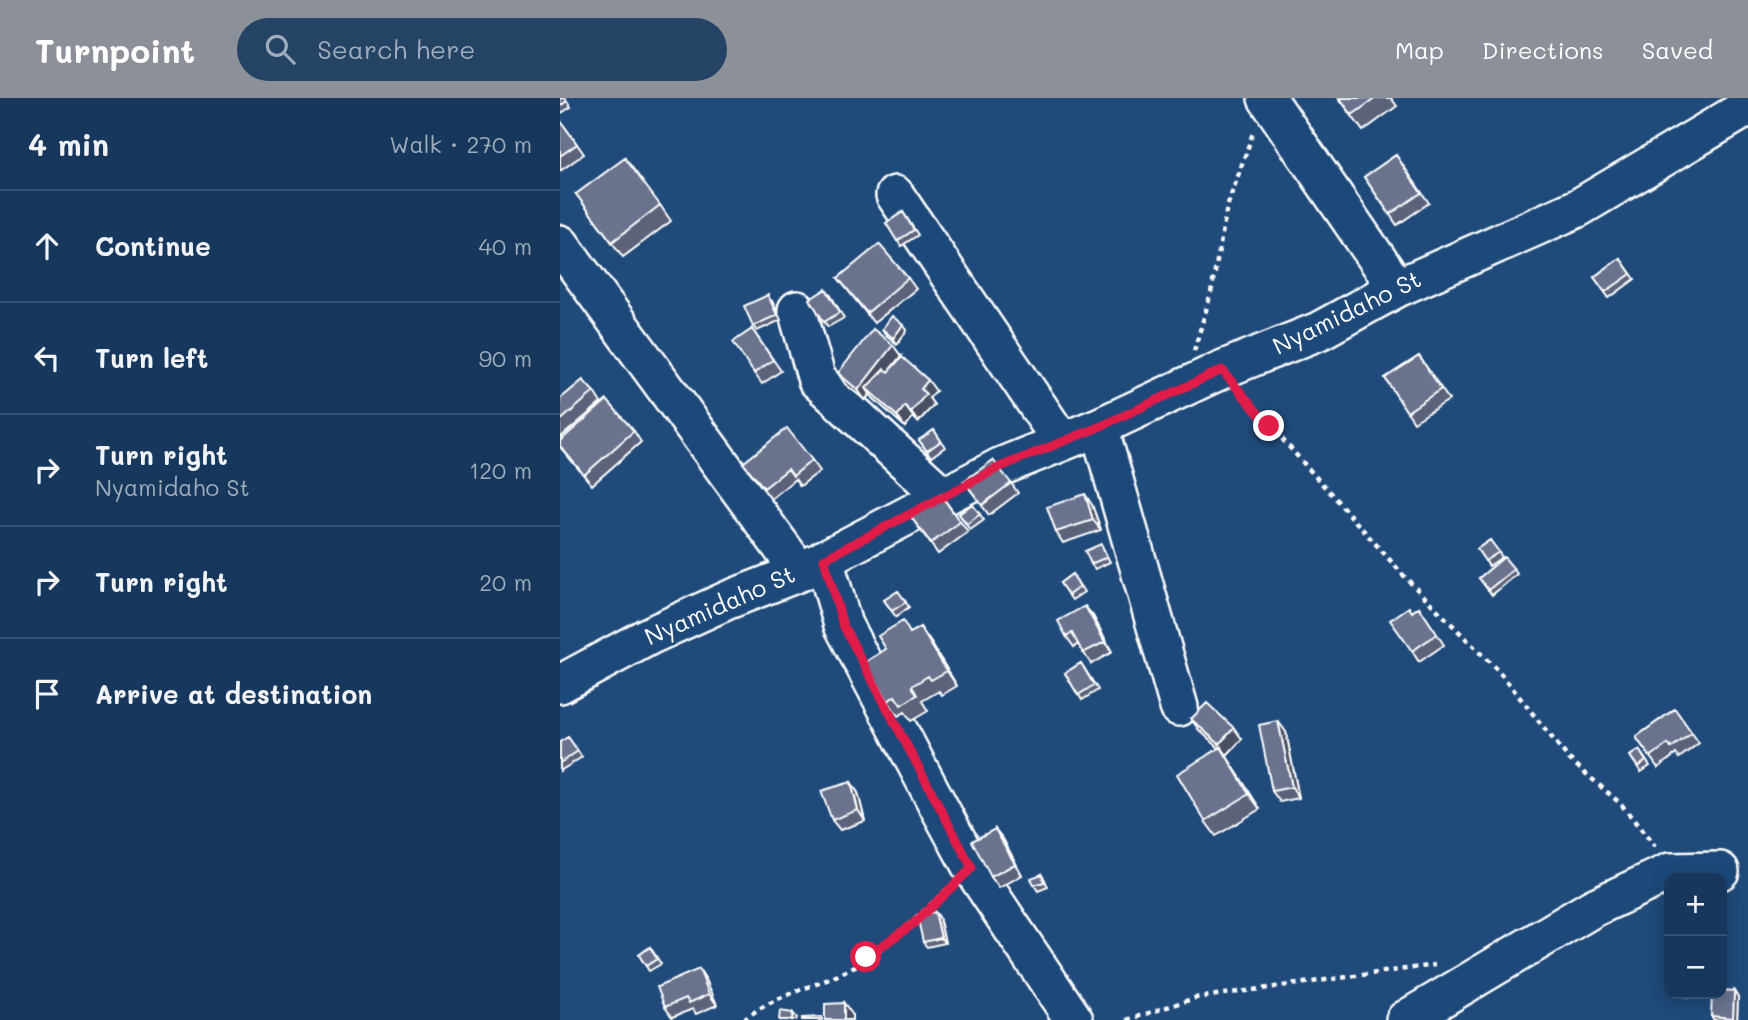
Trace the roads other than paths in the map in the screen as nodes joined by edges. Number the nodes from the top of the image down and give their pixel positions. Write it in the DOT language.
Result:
graph roads {
  1 [pos="1748,107"];
  2 [pos="1262,110"];
  3 [pos="895,195"];
  4 [pos="560,244"];
  5 [pos="1397,288"];
  6 [pos="797,310"];
  7 [pos="1099,427"];
  8 [pos="1062,442"];
  9 [pos="944,497"];
  10 [pos="812,565"];
  11 [pos="560,684"];
  12 [pos="1179,707"];
  13 [pos="1726,868"];
  14 [pos="1074,1020"];
  15 [pos="1405,1020"];
  1 -- 5 [label="street, Nyamidaho St"];
  2 -- 5 [label="street"];
  3 -- 8 [label="street"];
  4 -- 10 [label="street"];
  5 -- 7 [label="street, Nyamidaho St"];
  6 -- 9 [label="street"];
  7 -- 8 [label="street, Nyamidaho St"];
  7 -- 12 [label="street"];
  8 -- 9 [label="street, Nyamidaho St"];
  9 -- 10 [label="street, Nyamidaho St"];
  10 -- 11 [label="street, Nyamidaho St"];
  10 -- 14 [label="street"];
  13 -- 15 [label="street"];
}
